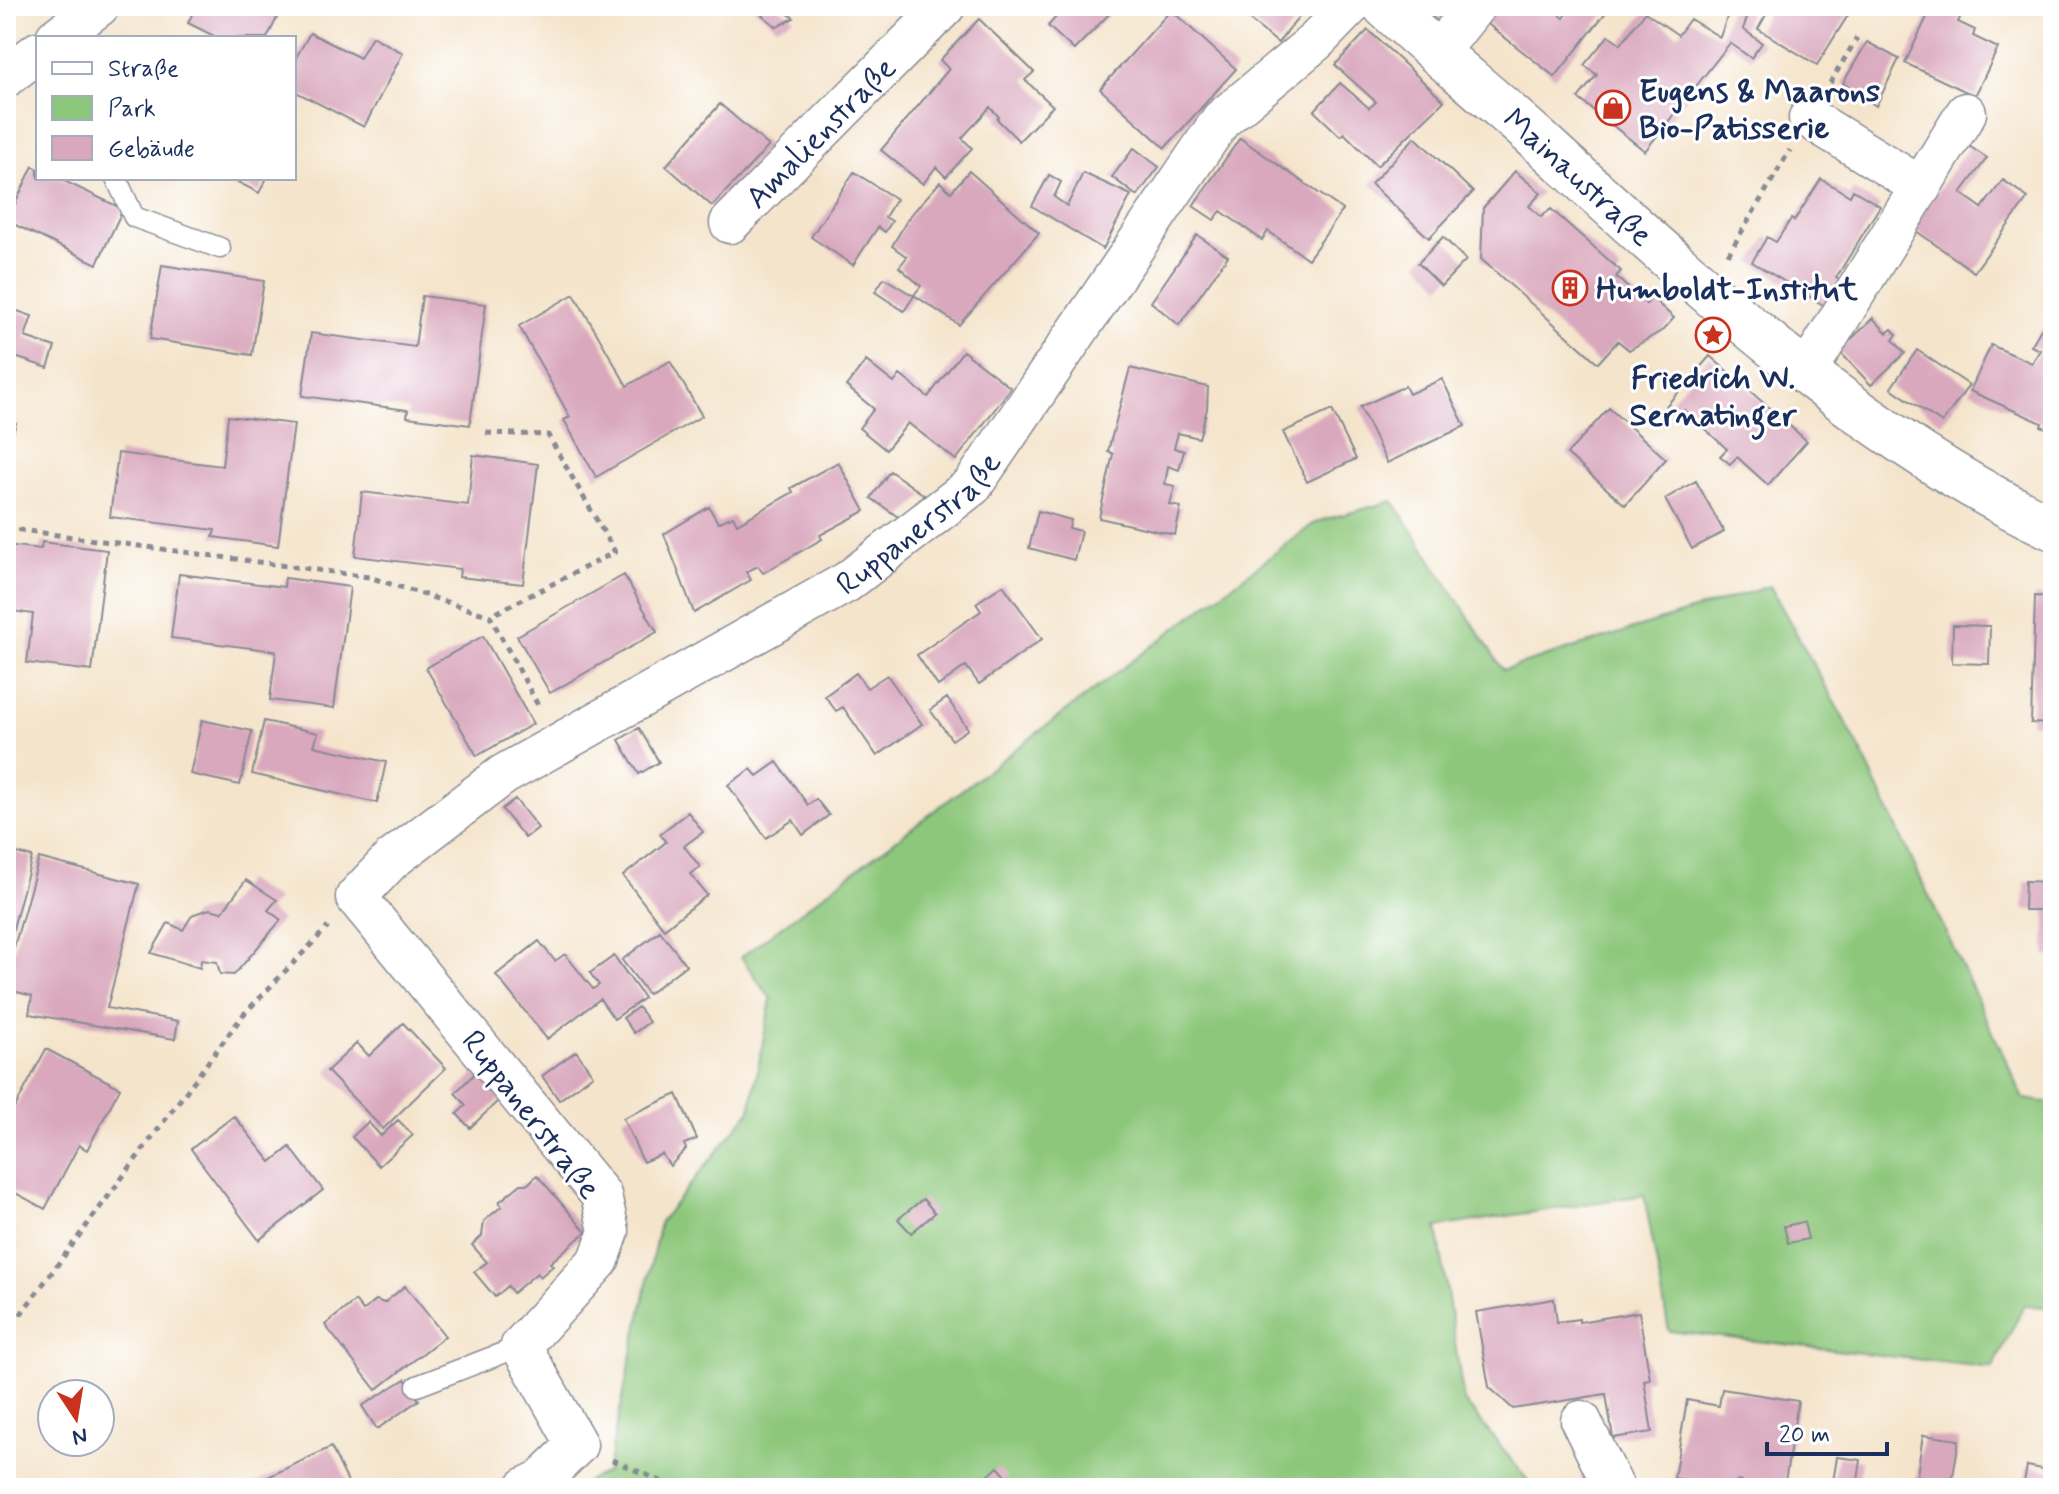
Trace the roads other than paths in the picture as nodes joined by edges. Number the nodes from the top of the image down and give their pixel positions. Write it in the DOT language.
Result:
graph roads {
  1 [pos="99,6"];
  2 [pos="945,6"];
  3 [pos="1350,6"];
  4 [pos="1385,6"];
  5 [pos="1475,6"];
  6 [pos="59,36"];
  7 [pos="36,54"];
  8 [pos="1437,54"];
  9 [pos="6,77"];
  10 [pos="1966,113"];
  11 [pos="1809,118"];
  12 [pos="117,180"];
  13 [pos="1921,187"];
  14 [pos="730,223"];
  15 [pos="220,248"];
  16 [pos="1807,371"];
  17 [pos="2053,528"];
  18 [pos="521,1346"];
  19 [pos="417,1386"];
  20 [pos="1581,1421"];
  21 [pos="525,1488"];
  22 [pos="1614,1488"];
  1 -- 6 [label="street"];
  2 -- 14 [label="street, Amalienstraße"];
  3 -- 18 [label="street, Ruppanerstraße"];
  4 -- 8 [label="main road, Mainaustraße"];
  5 -- 8 [label="street"];
  7 -- 9 [label="street"];
  8 -- 16 [label="main road, Mainaustraße"];
  10 -- 13 [label="street"];
  11 -- 13 [label="street"];
  12 -- 15 [label="lane"];
  13 -- 16 [label="street"];
  16 -- 17 [label="main road, Mainaustraße"];
  18 -- 19 [label="lane"];
  18 -- 21 [label="street"];
  20 -- 22 [label="street"];
}
